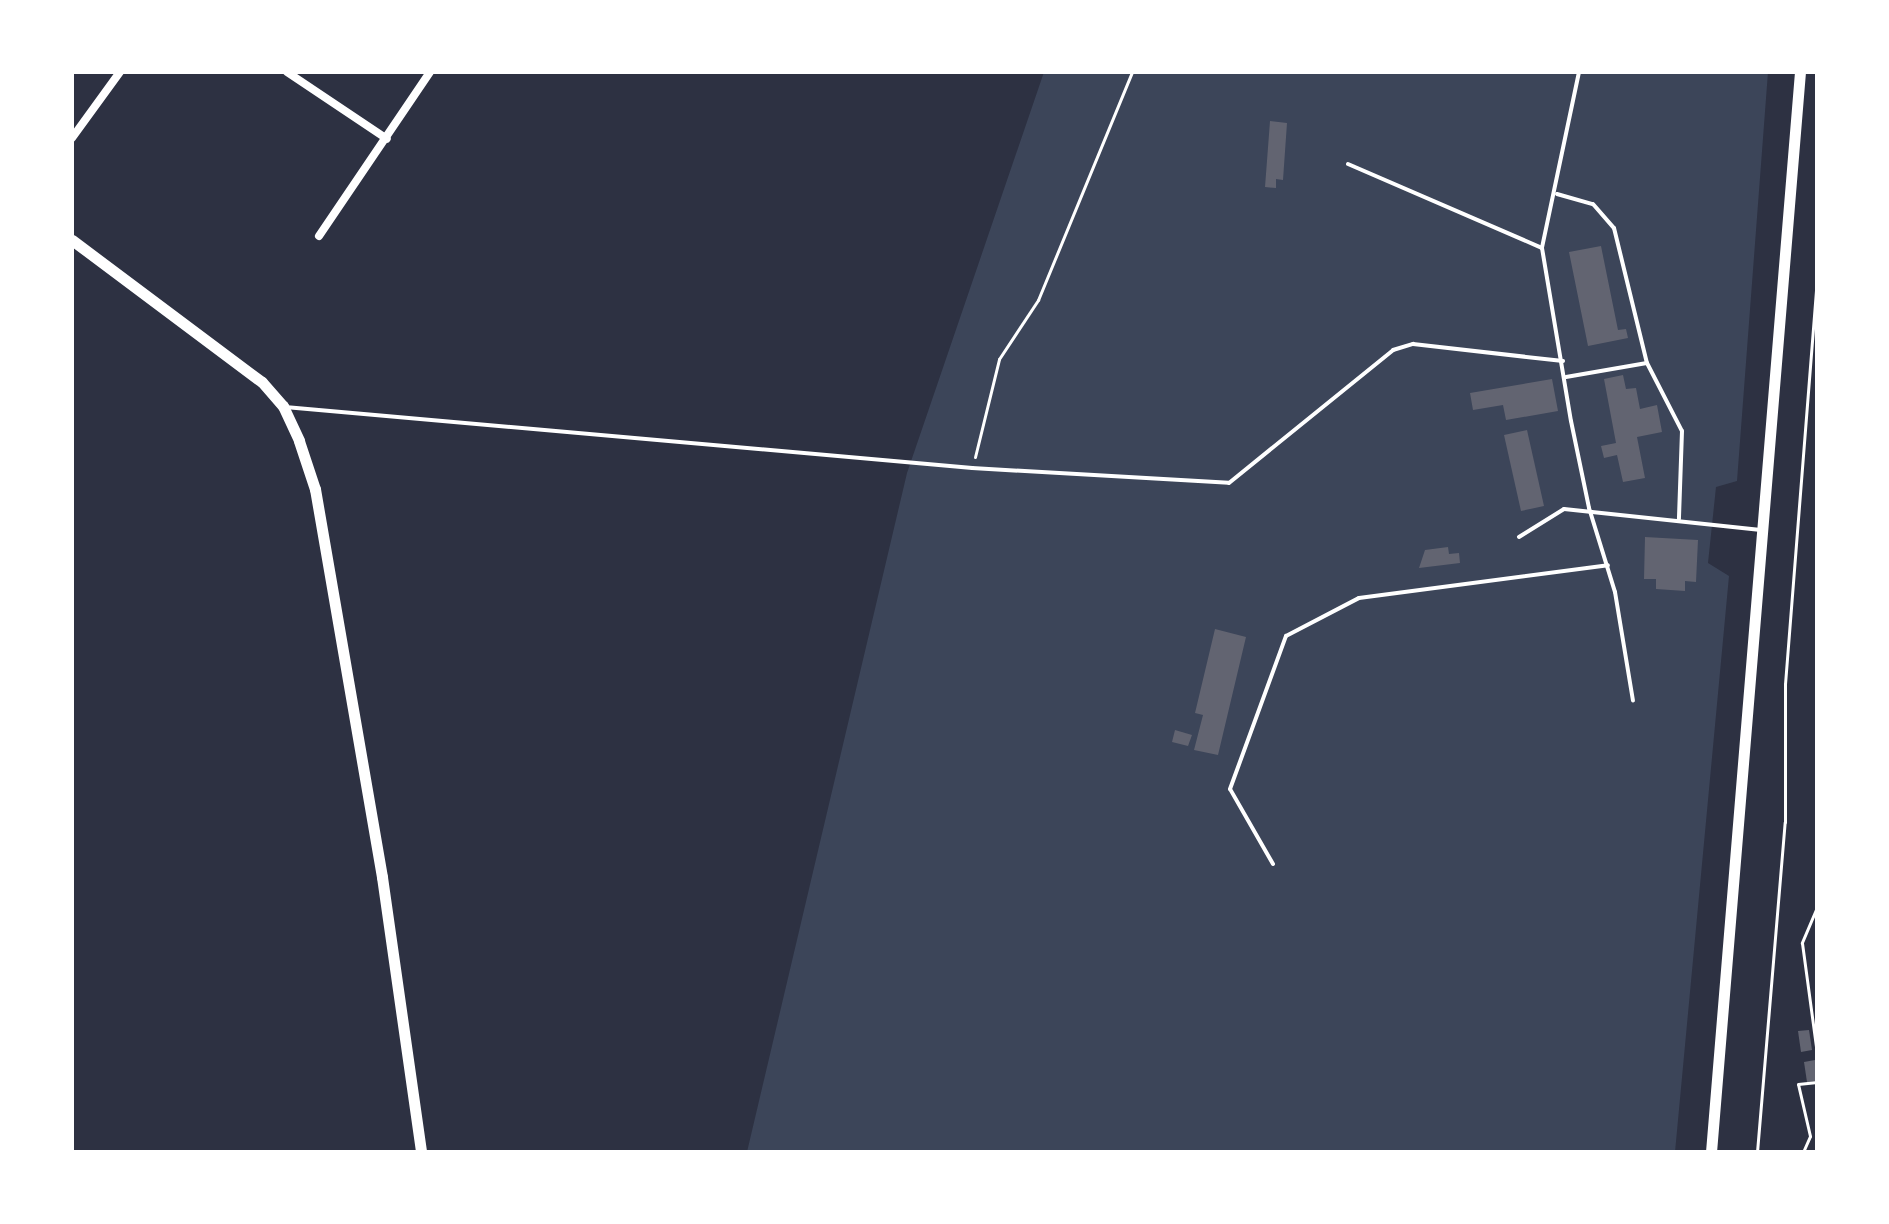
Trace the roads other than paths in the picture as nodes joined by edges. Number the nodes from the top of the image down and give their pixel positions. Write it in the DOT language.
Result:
graph roads {
  1 [pos="120,72"];
  2 [pos="287,72"];
  3 [pos="430,72"];
  4 [pos="1579,72"];
  5 [pos="1800,72"];
  6 [pos="72,138"];
  7 [pos="387,139"];
  8 [pos="1348,164"];
  9 [pos="1557,194"];
  10 [pos="319,236"];
  11 [pos="72,240"];
  12 [pos="1542,248"];
  13 [pos="1563,361"];
  14 [pos="1647,363"];
  15 [pos="1566,377"];
  16 [pos="283,406"];
  17 [pos="1589,508"];
  18 [pos="1679,519"];
  19 [pos="1763,530"];
  20 [pos="1519,537"];
  21 [pos="1608,565"];
  22 [pos="1633,701"];
  23 [pos="1273,864"];
  24 [pos="421,1152"];
  25 [pos="1711,1152"];
  1 -- 6 [label="street"];
  2 -- 7 [label="street"];
  3 -- 7 [label="street"];
  4 -- 9 [label="lane"];
  5 -- 19 [label="main road"];
  7 -- 10 [label="street"];
  8 -- 12 [label="lane"];
  9 -- 12 [label="lane"];
  9 -- 14 [label="lane"];
  11 -- 16 [label="main road"];
  12 -- 13 [label="lane"];
  13 -- 15 [label="lane"];
  13 -- 16 [label="lane"];
  14 -- 15 [label="lane"];
  14 -- 18 [label="lane"];
  15 -- 17 [label="lane"];
  16 -- 24 [label="main road"];
  17 -- 18 [label="lane"];
  17 -- 20 [label="lane"];
  17 -- 21 [label="lane"];
  18 -- 19 [label="lane"];
  19 -- 25 [label="main road"];
  21 -- 22 [label="lane"];
  21 -- 23 [label="lane"];
}
